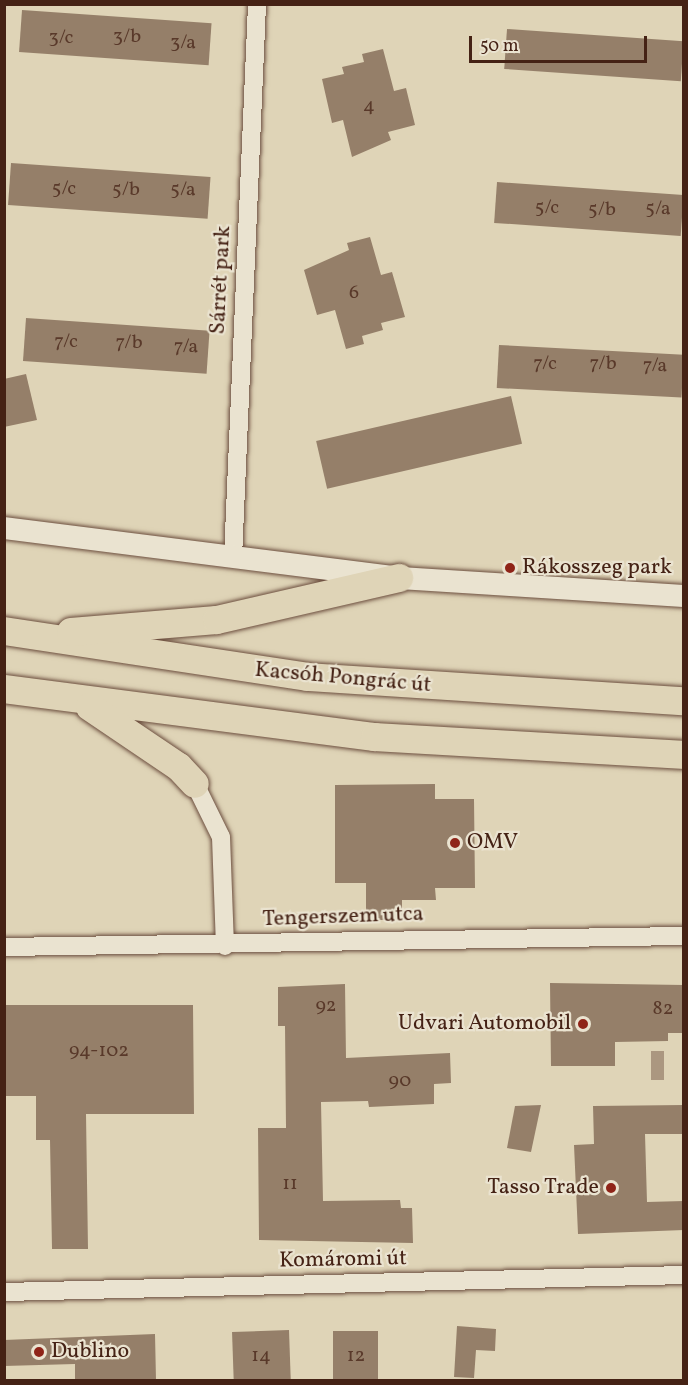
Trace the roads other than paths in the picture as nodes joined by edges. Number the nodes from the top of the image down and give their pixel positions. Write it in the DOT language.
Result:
graph roads {
  1 [pos="257,4"];
  2 [pos="4,528"];
  3 [pos="233,557"];
  4 [pos="399,578"];
  5 [pos="684,596"];
  6 [pos="15,633"];
  7 [pos="4,689"];
  8 [pos="81,701"];
  9 [pos="684,701"];
  10 [pos="684,755"];
  11 [pos="195,784"];
  12 [pos="684,936"];
  13 [pos="225,946"];
  14 [pos="4,947"];
  15 [pos="684,1275"];
  16 [pos="4,1292"];
  1 -- 3 [label="street, Sárrét park"];
  2 -- 3 [label="street"];
  3 -- 4 [label="street"];
  4 -- 5 [label="street"];
  4 -- 6 [label="main road"];
  6 -- 9 [label="main road, Kacsóh Pongrác út"];
  7 -- 8 [label="main road"];
  8 -- 10 [label="main road"];
  8 -- 11 [label="main road"];
  11 -- 13 [label="street"];
  12 -- 13 [label="street, Tengerszem utca"];
  13 -- 14 [label="street, Tengerszem utca"];
  15 -- 16 [label="street, Komáromi út"];
}
